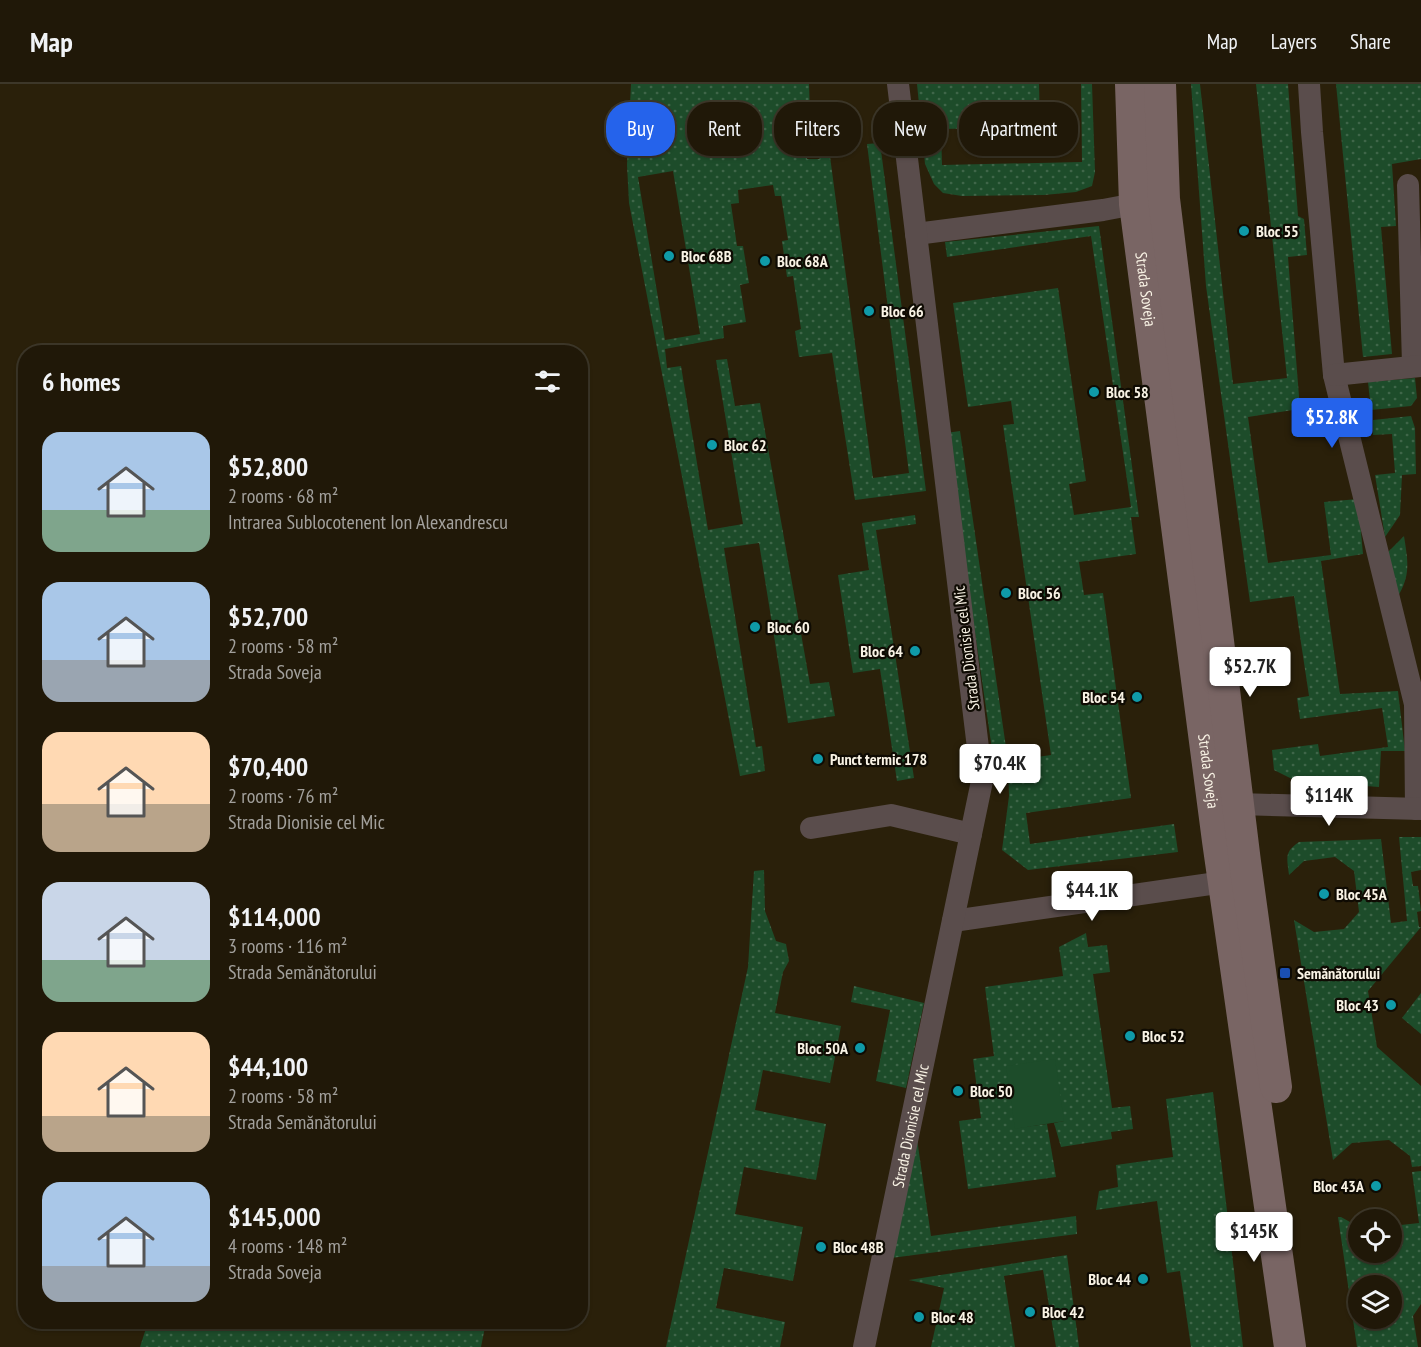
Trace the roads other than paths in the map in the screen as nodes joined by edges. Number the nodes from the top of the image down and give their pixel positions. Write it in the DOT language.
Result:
graph roads {
  1 [pos="898,84"];
  2 [pos="1131,84"];
  3 [pos="1160,84"];
  4 [pos="1309,84"];
  5 [pos="1408,185"];
  6 [pos="1135,204"];
  7 [pos="916,234"];
  8 [pos="1417,365"];
  9 [pos="1334,375"];
  10 [pos="1238,804"];
  11 [pos="1419,809"];
  12 [pos="811,828"];
  13 [pos="971,834"];
  14 [pos="1224,882"];
  15 [pos="954,921"];
  16 [pos="864,1347"];
  17 [pos="1290,1347"];
  18 [pos="1311,1347"];
  1 -- 7 [label="street, Strada Dionisie cel Mic"];
  2 -- 6 [label="main road, Strada Soveja"];
  3 -- 10 [label="main road, Strada Soveja"];
  4 -- 9 [label="street"];
  5 -- 8 [label="street"];
  6 -- 7 [label="street"];
  6 -- 14 [label="main road, Strada Soveja"];
  7 -- 13 [label="street, Strada Dionisie cel Mic"];
  8 -- 9 [label="street"];
  9 -- 11 [label="street"];
  10 -- 11 [label="street"];
  10 -- 18 [label="main road, Strada Soveja"];
  12 -- 13 [label="street"];
  13 -- 15 [label="street, Strada Dionisie cel Mic"];
  14 -- 15 [label="street"];
  14 -- 17 [label="main road, Strada Soveja"];
  15 -- 16 [label="street, Strada Dionisie cel Mic"];
}
